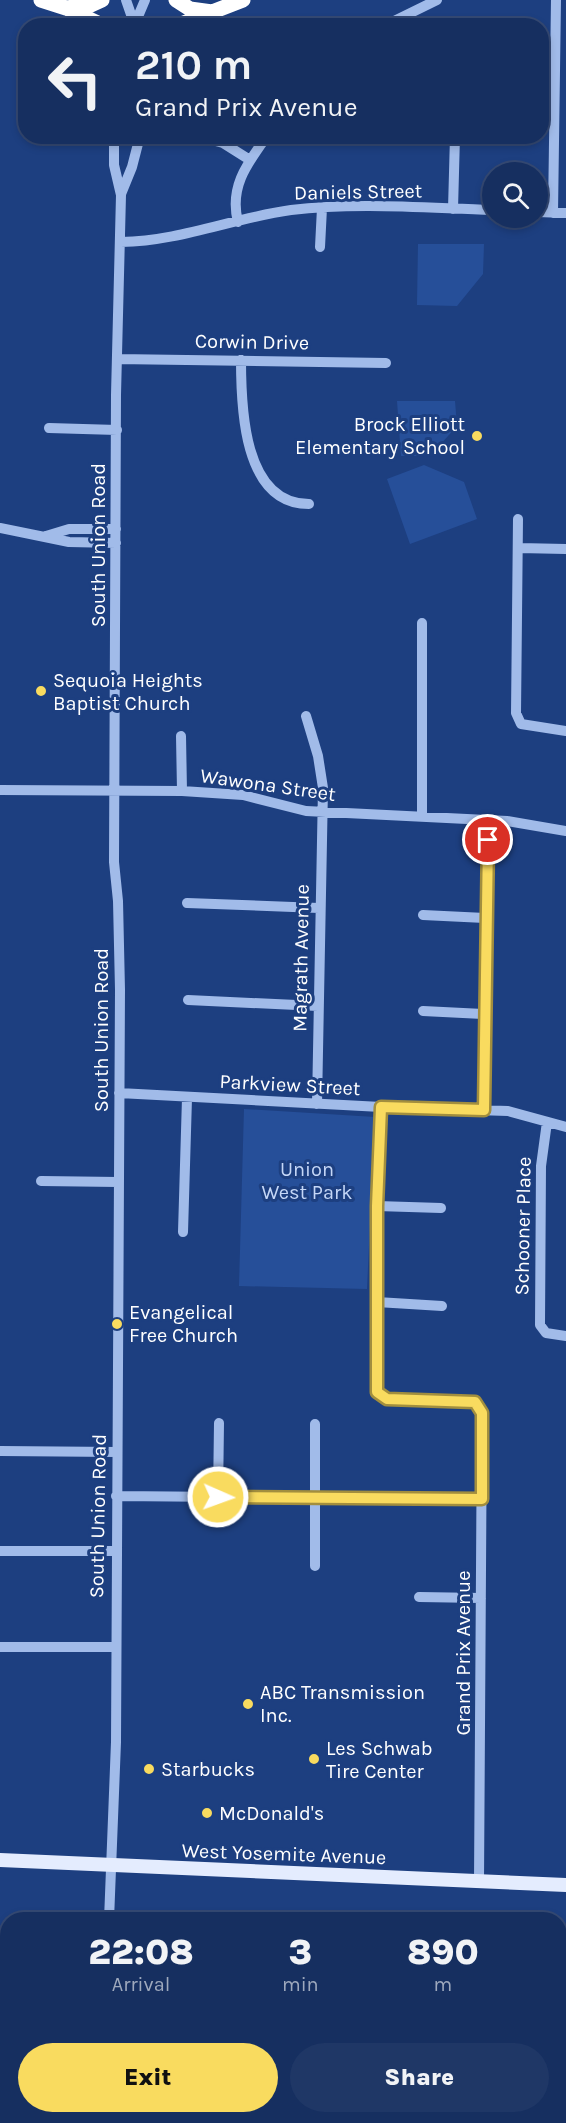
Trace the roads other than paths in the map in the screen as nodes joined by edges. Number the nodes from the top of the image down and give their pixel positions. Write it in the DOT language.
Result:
graph roads {
  1 [pos="102,0"];
  2 [pos="126,0"];
  3 [pos="145,0"];
  4 [pos="176,0"];
  5 [pos="243,0"];
  6 [pos="437,0"];
  7 [pos="556,0"];
  8 [pos="53,4"];
  9 [pos="212,12"];
  10 [pos="85,18"];
  11 [pos="132,18"];
  12 [pos="138,18"];
  13 [pos="197,18"];
  14 [pos="400,18"];
  15 [pos="114,144"];
  16 [pos="138,144"];
  17 [pos="226,144"];
  18 [pos="261,144"];
  19 [pos="455,144"];
  20 [pos="250,160"];
  21 [pos="121,195"];
  22 [pos="321,208"];
  23 [pos="453,209"];
  24 [pos="482,210"];
  25 [pos="548,213"];
  26 [pos="553,213"];
  27 [pos="566,213"];
  28 [pos="238,222"];
  29 [pos="121,242"];
  30 [pos="320,247"];
  31 [pos="117,359"];
  32 [pos="241,360"];
  33 [pos="386,363"];
  34 [pos="49,428"];
  35 [pos="117,430"];
  36 [pos="309,504"];
  37 [pos="518,519"];
  38 [pos="0,528"];
  39 [pos="116,529"];
  40 [pos="45,536"];
  41 [pos="116,543"];
  42 [pos="519,548"];
  43 [pos="566,549"];
  44 [pos="422,623"];
  45 [pos="306,716"];
  46 [pos="566,731"];
  47 [pos="181,736"];
  48 [pos="0,790"];
  49 [pos="115,790"];
  50 [pos="182,791"];
  51 [pos="323,812"];
  52 [pos="422,817"];
  53 [pos="488,820"];
  54 [pos="566,831"];
  55 [pos="186,903"];
  56 [pos="319,908"];
  57 [pos="423,915"];
  58 [pos="485,918"];
  59 [pos="188,1000"];
  60 [pos="318,1006"];
  61 [pos="423,1011"];
  62 [pos="483,1014"];
  63 [pos="119,1093"];
  64 [pos="187,1098"];
  65 [pos="317,1104"];
  66 [pos="381,1107"];
  67 [pos="484,1110"];
  68 [pos="547,1122"];
  69 [pos="566,1127"];
  70 [pos="41,1181"];
  71 [pos="118,1182"];
  72 [pos="377,1206"];
  73 [pos="441,1208"];
  74 [pos="183,1232"];
  75 [pos="377,1302"];
  76 [pos="442,1306"];
  77 [pos="566,1336"];
  78 [pos="219,1423"];
  79 [pos="315,1424"];
  80 [pos="0,1451"];
  81 [pos="117,1452"];
  82 [pos="116,1496"];
  83 [pos="218,1497"];
  84 [pos="315,1497"];
  85 [pos="482,1499"];
  86 [pos="0,1551"];
  87 [pos="116,1551"];
  88 [pos="315,1566"];
  89 [pos="419,1597"];
  90 [pos="481,1598"];
  91 [pos="0,1647"];
  92 [pos="115,1647"];
  93 [pos="0,1860"];
  94 [pos="112,1866"];
  95 [pos="479,1882"];
  96 [pos="566,1885"];
  97 [pos="109,1912"];
  1 -- 8 [label="highway"];
  2 -- 11 [label="street"];
  3 -- 12 [label="street"];
  4 -- 9 [label="highway"];
  5 -- 9 [label="highway"];
  6 -- 14 [label="street"];
  7 -- 26 [label="street"];
  8 -- 10 [label="highway"];
  9 -- 13 [label="highway"];
  15 -- 21 [label="street, South Union Road"];
  16 -- 21 [label="street, South Union Road"];
  17 -- 20 [label="street"];
  18 -- 20 [label="street"];
  19 -- 23 [label="street"];
  20 -- 28 [label="street"];
  21 -- 29 [label="street, South Union Road"];
  22 -- 23 [label="street, Daniels Street"];
  22 -- 28 [label="street, Daniels Street"];
  22 -- 30 [label="street"];
  23 -- 24 [label="street, Daniels Street"];
  25 -- 26 [label="street"];
  26 -- 27 [label="street"];
  28 -- 29 [label="street, Daniels Street"];
  29 -- 31 [label="street, South Union Road"];
  31 -- 32 [label="street, Corwin Drive"];
  31 -- 35 [label="street, South Union Road"];
  32 -- 33 [label="street, Corwin Drive"];
  32 -- 36 [label="street"];
  34 -- 35 [label="street"];
  35 -- 39 [label="street, South Union Road"];
  37 -- 42 [label="street"];
  38 -- 40 [label="street"];
  39 -- 40 [label="street"];
  39 -- 41 [label="street, South Union Road"];
  40 -- 41 [label="street"];
  41 -- 49 [label="street, South Union Road"];
  42 -- 43 [label="street"];
  42 -- 46 [label="street"];
  44 -- 52 [label="street"];
  45 -- 51 [label="street, Magrath Avenue"];
  47 -- 50 [label="street"];
  48 -- 49 [label="street, Wawona Street"];
  49 -- 50 [label="street, Wawona Street"];
  49 -- 63 [label="street, South Union Road"];
  50 -- 51 [label="street, Wawona Street"];
  51 -- 52 [label="street, Wawona Street"];
  51 -- 56 [label="street, Magrath Avenue"];
  52 -- 53 [label="street, Wawona Street"];
  53 -- 54 [label="street, Wawona Street"];
  53 -- 58 [label="street"];
  55 -- 56 [label="street"];
  56 -- 60 [label="street, Magrath Avenue"];
  57 -- 58 [label="street"];
  58 -- 62 [label="street"];
  59 -- 60 [label="street"];
  60 -- 65 [label="street, Magrath Avenue"];
  61 -- 62 [label="street"];
  62 -- 67 [label="street"];
  63 -- 64 [label="street, Parkview Street"];
  63 -- 71 [label="street, South Union Road"];
  64 -- 65 [label="street, Parkview Street"];
  64 -- 74 [label="street"];
  65 -- 66 [label="street, Parkview Street"];
  66 -- 67 [label="street, Parkview Street"];
  66 -- 72 [label="street"];
  67 -- 68 [label="street, Parkview Street"];
  68 -- 69 [label="street, Parkview Street"];
  68 -- 77 [label="street, Schooner Place"];
  70 -- 71 [label="street"];
  71 -- 81 [label="street, South Union Road"];
  72 -- 73 [label="street"];
  72 -- 75 [label="street"];
  75 -- 76 [label="street"];
  75 -- 85 [label="street, Grand Prix Avenue"];
  78 -- 83 [label="street"];
  79 -- 84 [label="street"];
  80 -- 81 [label="street"];
  81 -- 82 [label="street, South Union Road"];
  82 -- 83 [label="street"];
  82 -- 87 [label="street, South Union Road"];
  83 -- 84 [label="street"];
  84 -- 85 [label="street"];
  84 -- 88 [label="street"];
  85 -- 90 [label="street, Grand Prix Avenue"];
  86 -- 87 [label="street"];
  87 -- 92 [label="street, South Union Road"];
  89 -- 90 [label="street"];
  90 -- 95 [label="street, Grand Prix Avenue"];
  91 -- 92 [label="street"];
  92 -- 94 [label="street, South Union Road"];
  93 -- 94 [label="main road, West Yosemite Avenue"];
  94 -- 95 [label="main road, West Yosemite Avenue"];
  94 -- 97 [label="street, South Union Road"];
  95 -- 96 [label="main road, West Yosemite Avenue"];
}
